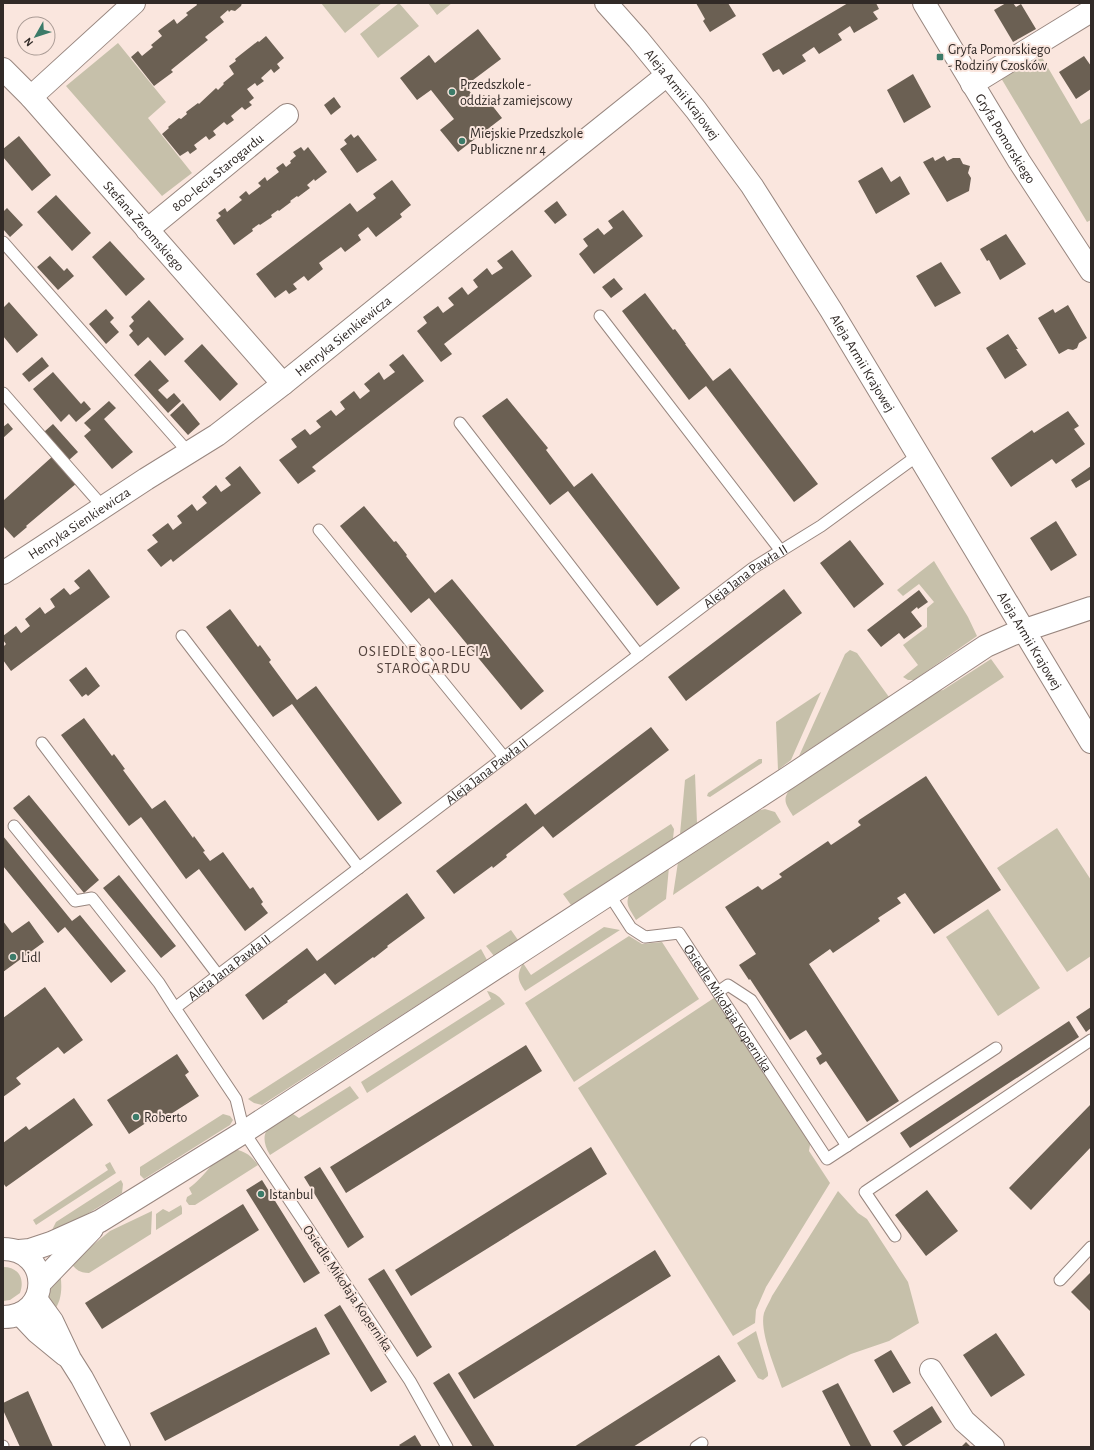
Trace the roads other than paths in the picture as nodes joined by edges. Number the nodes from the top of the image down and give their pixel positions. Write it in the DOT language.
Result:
graph roads {
  1 [pos="134,3"];
  2 [pos="606,3"];
  3 [pos="924,3"];
  4 [pos="1091,11"];
  5 [pos="3,69"];
  6 [pos="667,76"];
  7 [pos="972,84"];
  8 [pos="31,97"];
  9 [pos="287,115"];
  10 [pos="147,230"];
  11 [pos="3,242"];
  12 [pos="1091,271"];
  13 [pos="600,316"];
  14 [pos="283,384"];
  15 [pos="3,393"];
  16 [pos="460,423"];
  17 [pos="189,453"];
  18 [pos="917,456"];
  19 [pos="103,507"];
  20 [pos="319,530"];
  21 [pos="781,551"];
  22 [pos="5,567"];
  23 [pos="1091,608"];
  24 [pos="1024,630"];
  25 [pos="182,636"];
  26 [pos="639,655"];
  27 [pos="1091,742"];
  28 [pos="42,743"];
  29 [pos="504,757"];
  30 [pos="14,826"];
  31 [pos="359,868"];
  32 [pos="609,894"];
  33 [pos="218,975"];
  34 [pos="718,992"];
  35 [pos="175,1008"];
  36 [pos="1091,1040"];
  37 [pos="996,1048"];
  38 [pos="244,1132"];
  39 [pos="847,1146"];
  40 [pos="100,1221"];
  41 [pos="895,1236"];
  42 [pos="1091,1247"];
  43 [pos="11,1250"];
  44 [pos="1060,1280"];
  45 [pos="38,1291"];
  46 [pos="11,1316"];
  47 [pos="70,1360"];
  48 [pos="931,1370"];
  49 [pos="119,1447"];
  50 [pos="447,1447"];
  51 [pos="993,1447"];
  1 -- 8 [label="street"];
  2 -- 6 [label="street, Aleja Armii Krajowej"];
  3 -- 7 [label="street, Gryfa Pomorskiego"];
  4 -- 7 [label="street"];
  5 -- 8 [label="street, Stefana Żeromskiego"];
  6 -- 14 [label="street, Henryka Sienkiewicza"];
  6 -- 18 [label="street, Aleja Armii Krajowej"];
  7 -- 12 [label="street, Gryfa Pomorskiego"];
  8 -- 10 [label="street, Stefana Żeromskiego"];
  9 -- 10 [label="street, 800-lecia Starogardu"];
  10 -- 14 [label="street, Stefana Żeromskiego"];
  11 -- 17 [label="lane"];
  13 -- 21 [label="lane"];
  14 -- 17 [label="street, Henryka Sienkiewicza"];
  15 -- 19 [label="lane"];
  16 -- 26 [label="lane"];
  17 -- 19 [label="street, Henryka Sienkiewicza"];
  18 -- 21 [label="lane, Aleja Jana Pawła II"];
  18 -- 24 [label="street, Aleja Armii Krajowej"];
  19 -- 22 [label="street, Henryka Sienkiewicza"];
  20 -- 29 [label="lane"];
  21 -- 26 [label="lane, Aleja Jana Pawła II"];
  23 -- 24 [label="street"];
  24 -- 27 [label="street, Aleja Armii Krajowej"];
  24 -- 32 [label="street"];
  25 -- 31 [label="lane"];
  26 -- 29 [label="lane, Aleja Jana Pawła II"];
  28 -- 33 [label="lane"];
  29 -- 31 [label="lane, Aleja Jana Pawła II"];
  30 -- 35 [label="lane"];
  31 -- 33 [label="lane, Aleja Jana Pawła II"];
  32 -- 34 [label="lane, Osiedle Mikołaja Kopernika"];
  32 -- 38 [label="street"];
  33 -- 35 [label="lane, Aleja Jana Pawła II"];
  34 -- 39 [label="lane"];
  34 -- 39 [label="lane, Osiedle Mikołaja Kopernika"];
  35 -- 38 [label="lane, Aleja Jana Pawła II"];
  36 -- 41 [label="lane"];
  37 -- 39 [label="lane"];
  38 -- 40 [label="street"];
  38 -- 50 [label="lane, Osiedle Mikołaja Kopernika"];
  40 -- 43 [label="street"];
  40 -- 45 [label="street"];
  42 -- 44 [label="lane"];
  43 -- 45 [label="street"];
  45 -- 46 [label="street"];
  45 -- 47 [label="street"];
  46 -- 47 [label="street"];
  47 -- 49 [label="street"];
  48 -- 51 [label="street"];
}
